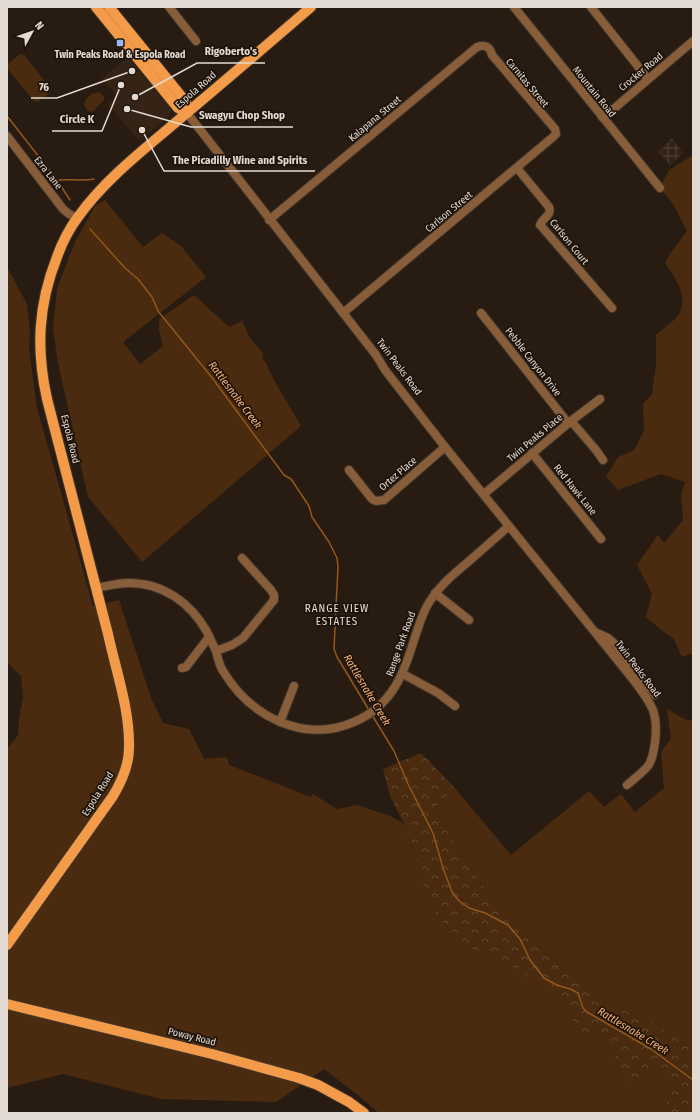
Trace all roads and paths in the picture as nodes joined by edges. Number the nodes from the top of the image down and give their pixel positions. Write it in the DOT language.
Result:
graph roads {
  1 [pos="96,7"];
  2 [pos="109,7"];
  3 [pos="169,7"];
  4 [pos="310,7"];
  5 [pos="514,7"];
  6 [pos="591,7"];
  7 [pos="196,41"];
  8 [pos="693,41"];
  9 [pos="492,56"];
  10 [pos="648,80"];
  11 [pos="187,113"];
  12 [pos="602,117"];
  13 [pos="548,123"];
  14 [pos="7,136"];
  15 [pos="517,168"];
  16 [pos="660,188"];
  17 [pos="77,218"];
  18 [pos="269,220"];
  19 [pos="612,308"];
  20 [pos="481,313"];
  21 [pos="343,314"];
  22 [pos="600,399"];
  23 [pos="570,422"];
  24 [pos="445,447"];
  25 [pos="532,453"];
  26 [pos="604,460"];
  27 [pos="349,470"];
  28 [pos="484,494"];
  29 [pos="509,526"];
  30 [pos="601,539"];
  31 [pos="242,558"];
  32 [pos="96,588"];
  33 [pos="435,593"];
  34 [pos="469,620"];
  35 [pos="595,632"];
  36 [pos="209,637"];
  37 [pos="216,651"];
  38 [pos="182,668"];
  39 [pos="403,674"];
  40 [pos="294,686"];
  41 [pos="655,695"];
  42 [pos="455,706"];
  43 [pos="280,722"];
  44 [pos="628,785"];
  45 [pos="7,945"];
  46 [pos="7,1004"];
  47 [pos="364,1113"];
  1 -- 11 [label="main road, Twin Peaks Road"];
  2 -- 11 [label="main road, Twin Peaks Road"];
  3 -- 7 [label="street"];
  4 -- 11 [label="main road, Espola Road"];
  5 -- 12 [label="street, Mountain Road"];
  6 -- 10 [label="street"];
  8 -- 10 [label="street, Crocker Road"];
  9 -- 13 [label="street, Carnitas Street"];
  9 -- 18 [label="street, Kalapana Street"];
  10 -- 12 [label="street, Crocker Road"];
  11 -- 17 [label="main road, Espola Road"];
  11 -- 18 [label="street, Twin Peaks Road"];
  12 -- 16 [label="street, Mountain Road"];
  13 -- 15 [label="street, Carlson Street"];
  14 -- 17 [label="street, Ezra Lane"];
  15 -- 19 [label="street, Carlson Court"];
  15 -- 21 [label="street, Carlson Street"];
  17 -- 32 [label="main road, Espola Road"];
  18 -- 21 [label="street, Twin Peaks Road"];
  20 -- 23 [label="street, Pebble Canyon Drive"];
  21 -- 24 [label="street, Twin Peaks Road"];
  22 -- 23 [label="street, Twin Peaks Place"];
  23 -- 25 [label="street, Twin Peaks Place"];
  23 -- 26 [label="street, Pebble Canyon Drive"];
  24 -- 27 [label="street, Ortez Place"];
  24 -- 28 [label="street, Twin Peaks Road"];
  25 -- 28 [label="street, Twin Peaks Place"];
  25 -- 30 [label="street, Red Hawk Lane"];
  28 -- 29 [label="street, Twin Peaks Road"];
  29 -- 33 [label="street, Range Park Road"];
  29 -- 35 [label="street, Twin Peaks Road"];
  31 -- 37 [label="street"];
  32 -- 36 [label="street, Range Park Road"];
  32 -- 45 [label="main road, Espola Road"];
  33 -- 34 [label="street"];
  33 -- 39 [label="street, Range Park Road"];
  35 -- 41 [label="street, Twin Peaks Road"];
  35 -- 44 [label="street, Twin Peaks Road"];
  36 -- 37 [label="street, Range Park Road"];
  36 -- 38 [label="street"];
  37 -- 43 [label="street, Range Park Road"];
  39 -- 42 [label="street"];
  39 -- 43 [label="street, Range Park Road"];
  40 -- 43 [label="street"];
  46 -- 47 [label="main road, Poway Road"];
}
